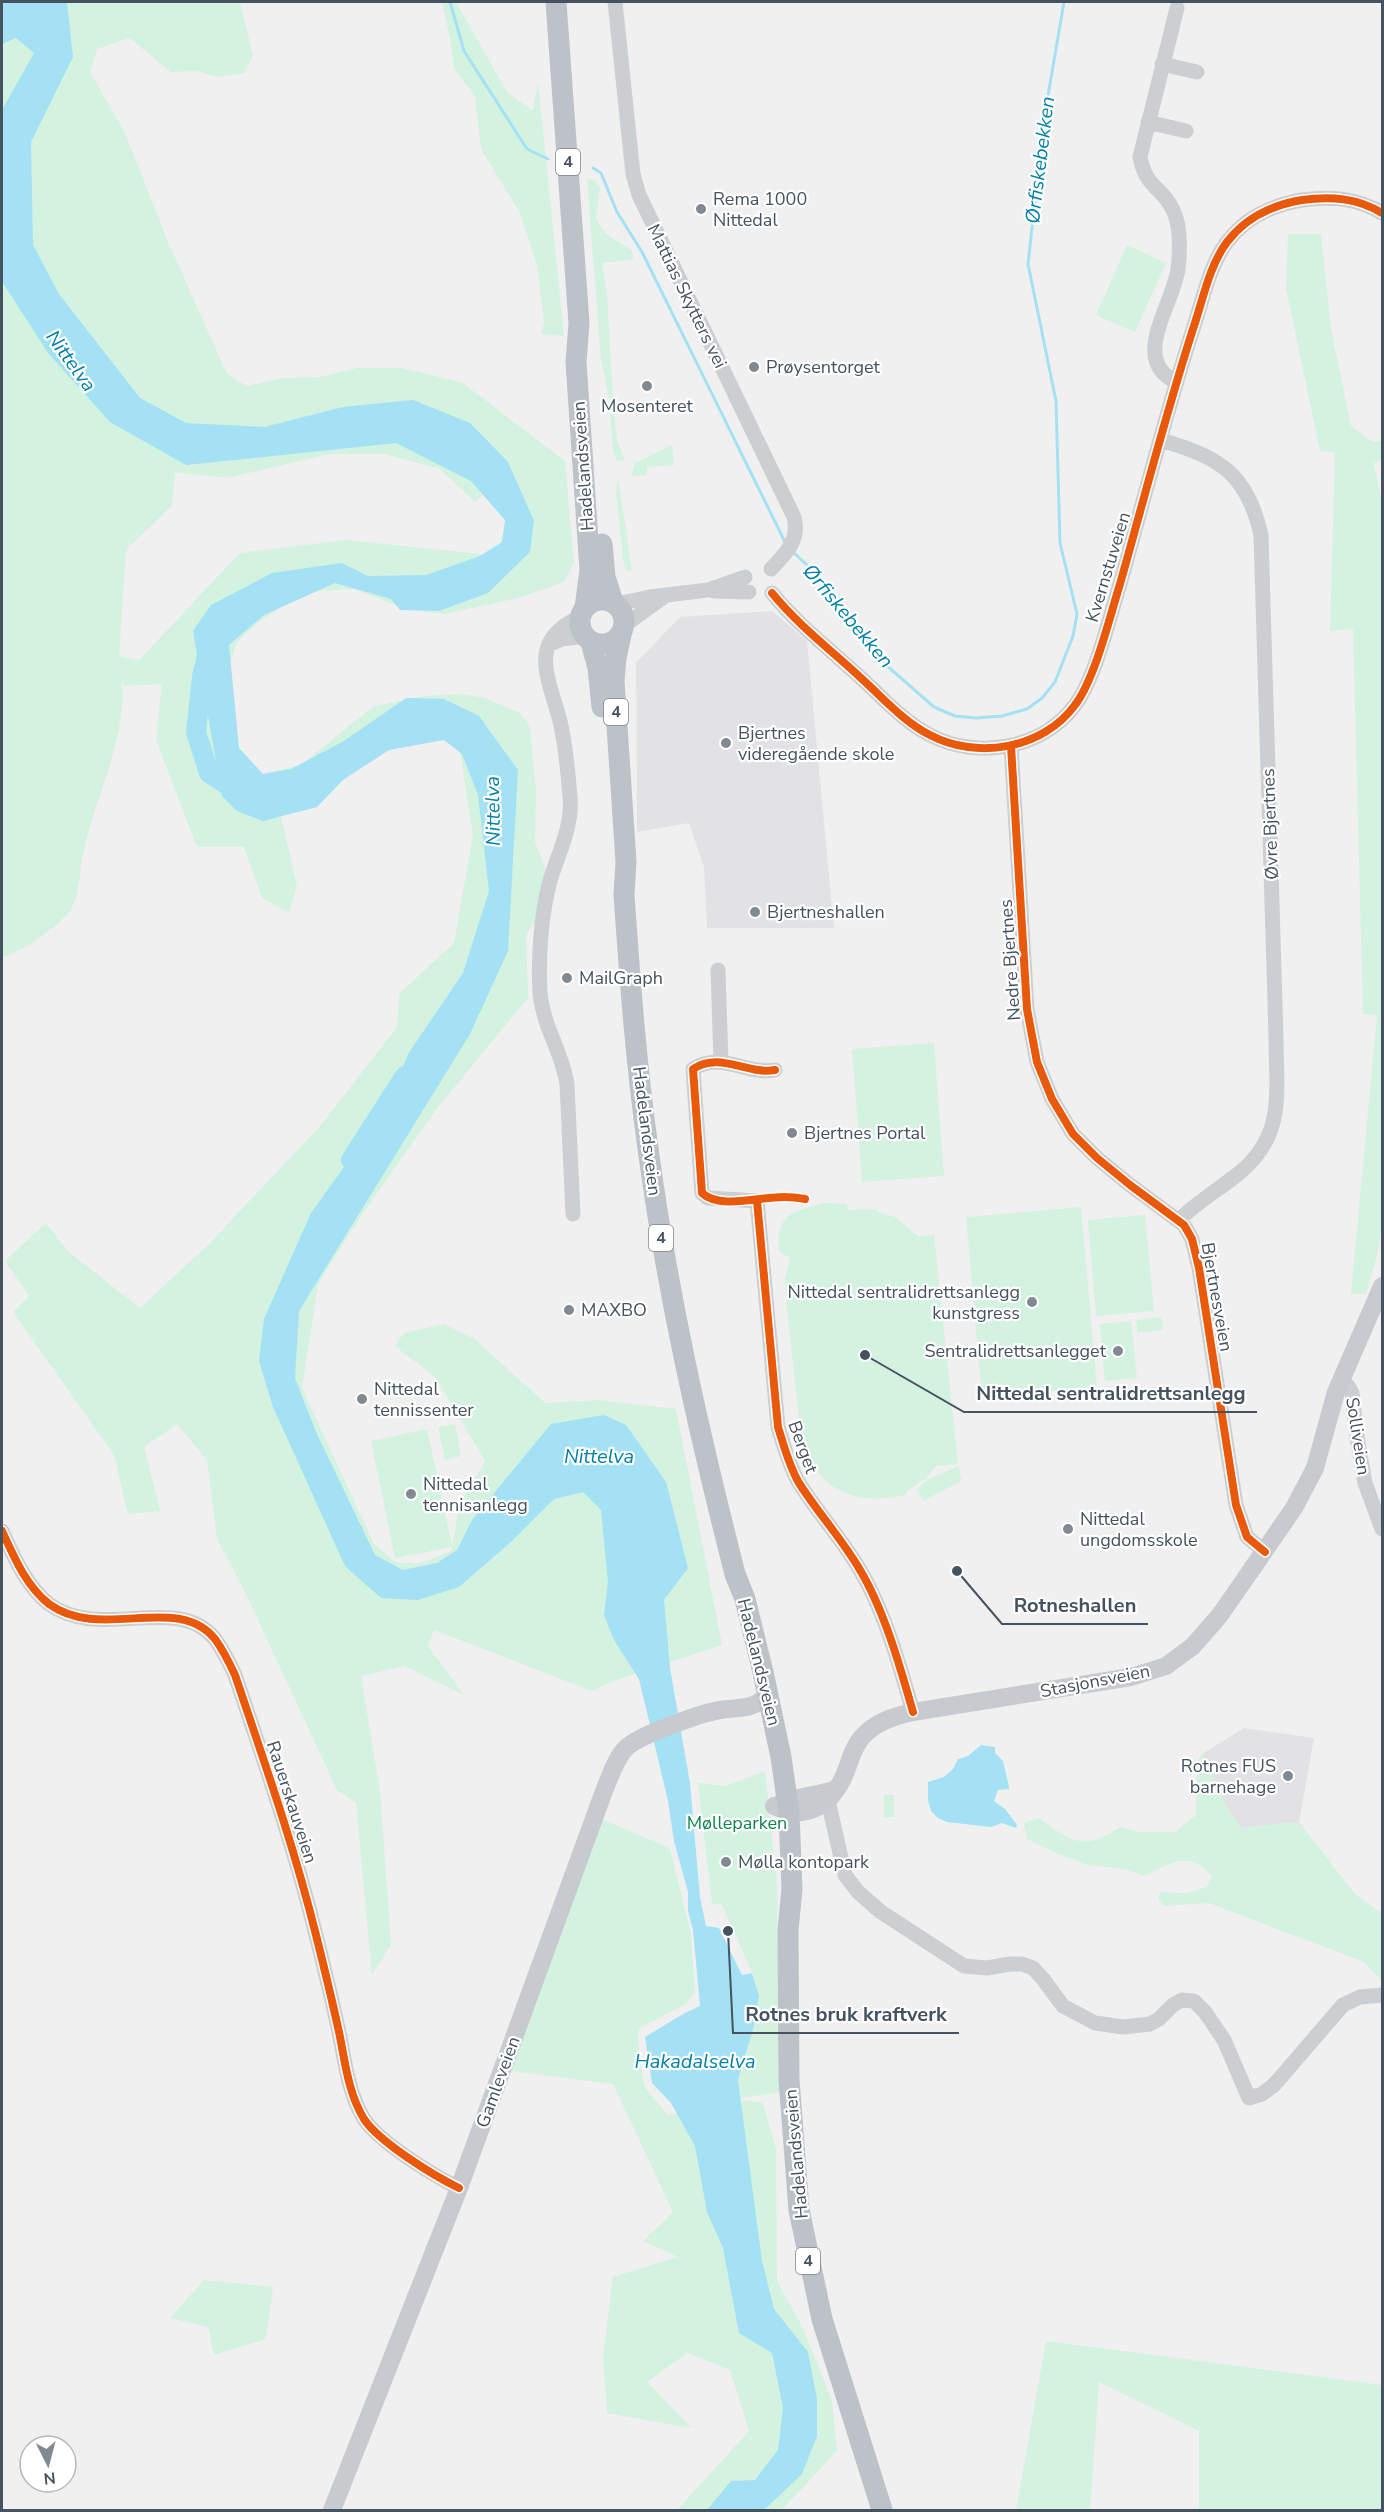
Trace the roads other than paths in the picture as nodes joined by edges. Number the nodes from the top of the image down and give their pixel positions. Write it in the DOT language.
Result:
graph roads {
  1 [pos="556,2"];
  2 [pos="615,2"];
  3 [pos="1177,8"];
  4 [pos="1162,64"];
  5 [pos="1197,72"];
  6 [pos="1148,122"];
  7 [pos="1186,132"];
  8 [pos="1383,213"];
  9 [pos="579,323"];
  10 [pos="1177,382"];
  11 [pos="1161,440"];
  12 [pos="771,570"];
  13 [pos="746,577"];
  14 [pos="708,590"];
  15 [pos="749,592"];
  16 [pos="772,593"];
  17 [pos="665,596"];
  18 [pos="615,603"];
  19 [pos="585,626"];
  20 [pos="623,630"];
  21 [pos="1011,746"];
  22 [pos="624,895"];
  23 [pos="718,970"];
  24 [pos="721,1062"];
  25 [pos="775,1070"];
  26 [pos="573,1214"];
  27 [pos="1179,1220"];
  28 [pos="1383,1286"];
  29 [pos="1340,1383"];
  30 [pos="1383,1529"];
  31 [pos="2,1531"];
  32 [pos="1265,1552"];
  33 [pos="760,1698"];
  34 [pos="913,1712"];
  35 [pos="830,1794"];
  36 [pos="783,1806"];
  37 [pos="1383,1995"];
  38 [pos="459,2188"];
  39 [pos="332,2511"];
  40 [pos="882,2511"];
  1 -- 9 [label="highway, Hadelandsveien / 4"];
  2 -- 12 [label="street, Mattias Skytters vei"];
  3 -- 4 [label="street"];
  4 -- 5 [label="street"];
  4 -- 6 [label="street"];
  6 -- 7 [label="street"];
  6 -- 10 [label="street"];
  8 -- 10 [label="street, Kvernstuveien"];
  9 -- 18 [label="highway, Hadelandsveien / 4"];
  9 -- 19 [label="highway, Hadelandsveien / 4"];
  10 -- 11 [label="street, Kvernstuveien"];
  11 -- 21 [label="street, Kvernstuveien"];
  11 -- 27 [label="street, Øvre Bjertnes"];
  13 -- 14 [label="street"];
  14 -- 15 [label="street"];
  14 -- 17 [label="street"];
  16 -- 21 [label="street, Kvernstuveien"];
  17 -- 18 [label="street"];
  17 -- 20 [label="street"];
  18 -- 19 [label="highway"];
  18 -- 20 [label="highway, 4"];
  19 -- 20 [label="highway"];
  19 -- 22 [label="highway, Hadelandsveien / 4"];
  19 -- 26 [label="street"];
  20 -- 22 [label="highway, Hadelandsveien / 4"];
  21 -- 27 [label="street, Nedre Bjertnes"];
  22 -- 33 [label="highway, Hadelandsveien / 4"];
  23 -- 24 [label="street"];
  24 -- 25 [label="street, Berget"];
  24 -- 34 [label="street, Berget"];
  27 -- 32 [label="street, Bjertnesveien"];
  28 -- 29 [label="main road, Stasjonsveien"];
  29 -- 30 [label="street, Solliveien"];
  29 -- 32 [label="main road, Stasjonsveien"];
  31 -- 38 [label="street, Rauerskauveien"];
  32 -- 34 [label="main road, Stasjonsveien"];
  33 -- 36 [label="highway, Hadelandsveien / 4"];
  33 -- 38 [label="main road, Gamleveien"];
  34 -- 35 [label="main road, Stasjonsveien"];
  35 -- 36 [label="main road"];
  35 -- 37 [label="street"];
  36 -- 40 [label="highway, Hadelandsveien / 4"];
  38 -- 39 [label="main road, Gamleveien"];
}
